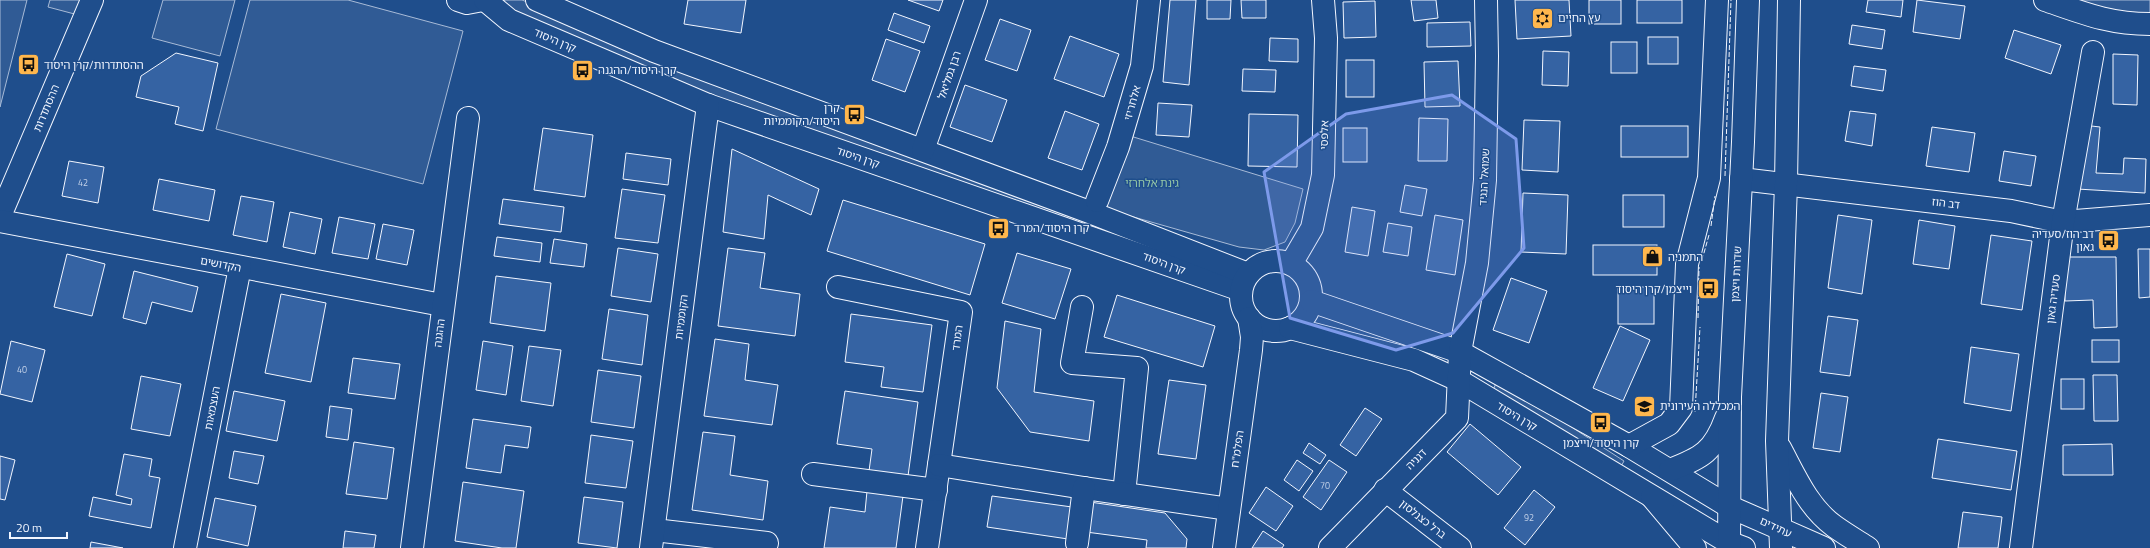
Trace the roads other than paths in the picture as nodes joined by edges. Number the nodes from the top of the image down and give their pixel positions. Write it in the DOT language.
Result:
graph roads {
  1 [pos="92,0"];
  2 [pos="458,0"];
  3 [pos="484,0"];
  4 [pos="537,0"];
  5 [pos="976,0"];
  6 [pos="1149,0"];
  7 [pos="1323,0"];
  8 [pos="1486,0"];
  9 [pos="1717,0"];
  10 [pos="1748,0"];
  11 [pos="1789,0"];
  12 [pos="2045,0"];
  13 [pos="2150,24"];
  14 [pos="2093,52"];
  15 [pos="708,105"];
  16 [pos="468,118"];
  17 [pos="923,150"];
  18 [pos="1741,179"];
  19 [pos="1786,184"];
  20 [pos="1097,201"];
  21 [pos="2150,215"];
  22 [pos="0,216"];
  23 [pos="0,221"];
  24 [pos="2063,222"];
  25 [pos="1292,264"];
  26 [pos="240,267"];
  27 [pos="1245,282"];
  28 [pos="838,287"];
  29 [pos="1311,301"];
  30 [pos="442,305"];
  31 [pos="1082,307"];
  32 [pos="1249,318"];
  33 [pos="1284,329"];
  34 [pos="1251,350"];
  35 [pos="1460,352"];
  36 [pos="1458,380"];
  37 [pos="1730,397"];
  38 [pos="1777,441"];
  39 [pos="1629,446"];
  40 [pos="939,465"];
  41 [pos="1670,470"];
  42 [pos="813,474"];
  43 [pos="1084,488"];
  44 [pos="936,490"];
  45 [pos="1385,490"];
  46 [pos="1124,494"];
  47 [pos="1652,497"];
  48 [pos="1728,506"];
  49 [pos="1229,508"];
  50 [pos="1781,538"];
  51 [pos="653,539"];
  52 [pos="767,543"];
  53 [pos="1077,543"];
  54 [pos="1734,546"];
  55 [pos="185,548"];
  56 [pos="412,548"];
  57 [pos="928,548"];
  58 [pos="1224,548"];
  59 [pos="1330,548"];
  60 [pos="1460,548"];
  61 [pos="1695,548"];
  62 [pos="1824,548"];
  63 [pos="1868,548"];
  64 [pos="2021,548"];
  1 -- 22 [label="street, ההסתדרות"];
  2 -- 3 [label="street"];
  3 -- 15 [label="street, קרן היסוד"];
  4 -- 17 [label="street, קרן היסוד"];
  5 -- 17 [label="street, רבן גמליאל"];
  6 -- 20 [label="street, אלחריזי"];
  7 -- 25 [label="street, אלפסי"];
  8 -- 35 [label="street, שמואל הנגיד"];
  9 -- 39 [label="street"];
  10 -- 18 [label="street, שדרות ויצמן"];
  11 -- 19 [label="street"];
  12 -- 13 [label="street"];
  14 -- 24 [label="street, סעדיה גאון"];
  15 -- 27 [label="street, קרן היסוד"];
  15 -- 51 [label="street, הקוממיות"];
  16 -- 30 [label="street, ההגנה"];
  17 -- 27 [label="street, קרן היסוד"];
  18 -- 19 [label="street, דב הוז"];
  18 -- 37 [label="street, שדרות ויצמן"];
  19 -- 24 [label="street, דב הוז"];
  19 -- 38 [label="street"];
  21 -- 24 [label="street, דב הוז"];
  23 -- 26 [label="street, הקדושים"];
  24 -- 64 [label="street, סעדיה גאון"];
  25 -- 27 [label="street"];
  25 -- 29 [label="street"];
  26 -- 30 [label="street, הקדושים"];
  26 -- 55 [label="street, העצמאות"];
  27 -- 32 [label="street"];
  28 -- 40 [label="street, המרד"];
  29 -- 33 [label="street"];
  29 -- 35 [label="street"];
  30 -- 56 [label="street, ההגנה"];
  31 -- 46 [label="street"];
  32 -- 33 [label="street"];
  32 -- 34 [label="street, הפלמ\"ח"];
  33 -- 34 [label="street"];
  33 -- 36 [label="street, קרן היסוד"];
  34 -- 49 [label="street, הפלמ\"ח"];
  35 -- 36 [label="street, דגניה"];
  35 -- 39 [label="street"];
  36 -- 45 [label="street, דגניה"];
  36 -- 47 [label="street, קרן היסוד"];
  37 -- 41 [label="street"];
  37 -- 48 [label="street, שדרות ויצמן"];
  38 -- 50 [label="street"];
  38 -- 63 [label="street"];
  39 -- 41 [label="street"];
  40 -- 43 [label="street"];
  40 -- 44 [label="street, המרד"];
  41 -- 48 [label="street"];
  42 -- 44 [label="street"];
  43 -- 46 [label="street"];
  43 -- 53 [label="street"];
  44 -- 57 [label="street, המרד"];
  45 -- 59 [label="street, דגניה"];
  45 -- 60 [label="street, ברל כצנלסון"];
  46 -- 49 [label="street"];
  47 -- 54 [label="street, קרן היסוד"];
  47 -- 61 [label="street"];
  48 -- 50 [label="street, עתידים"];
  48 -- 54 [label="street, שדרות ויצמן"];
  49 -- 58 [label="street, הפלמ\"ח"];
  50 -- 62 [label="street, עתידים"];
  51 -- 52 [label="street, הקוממיות"];
}
